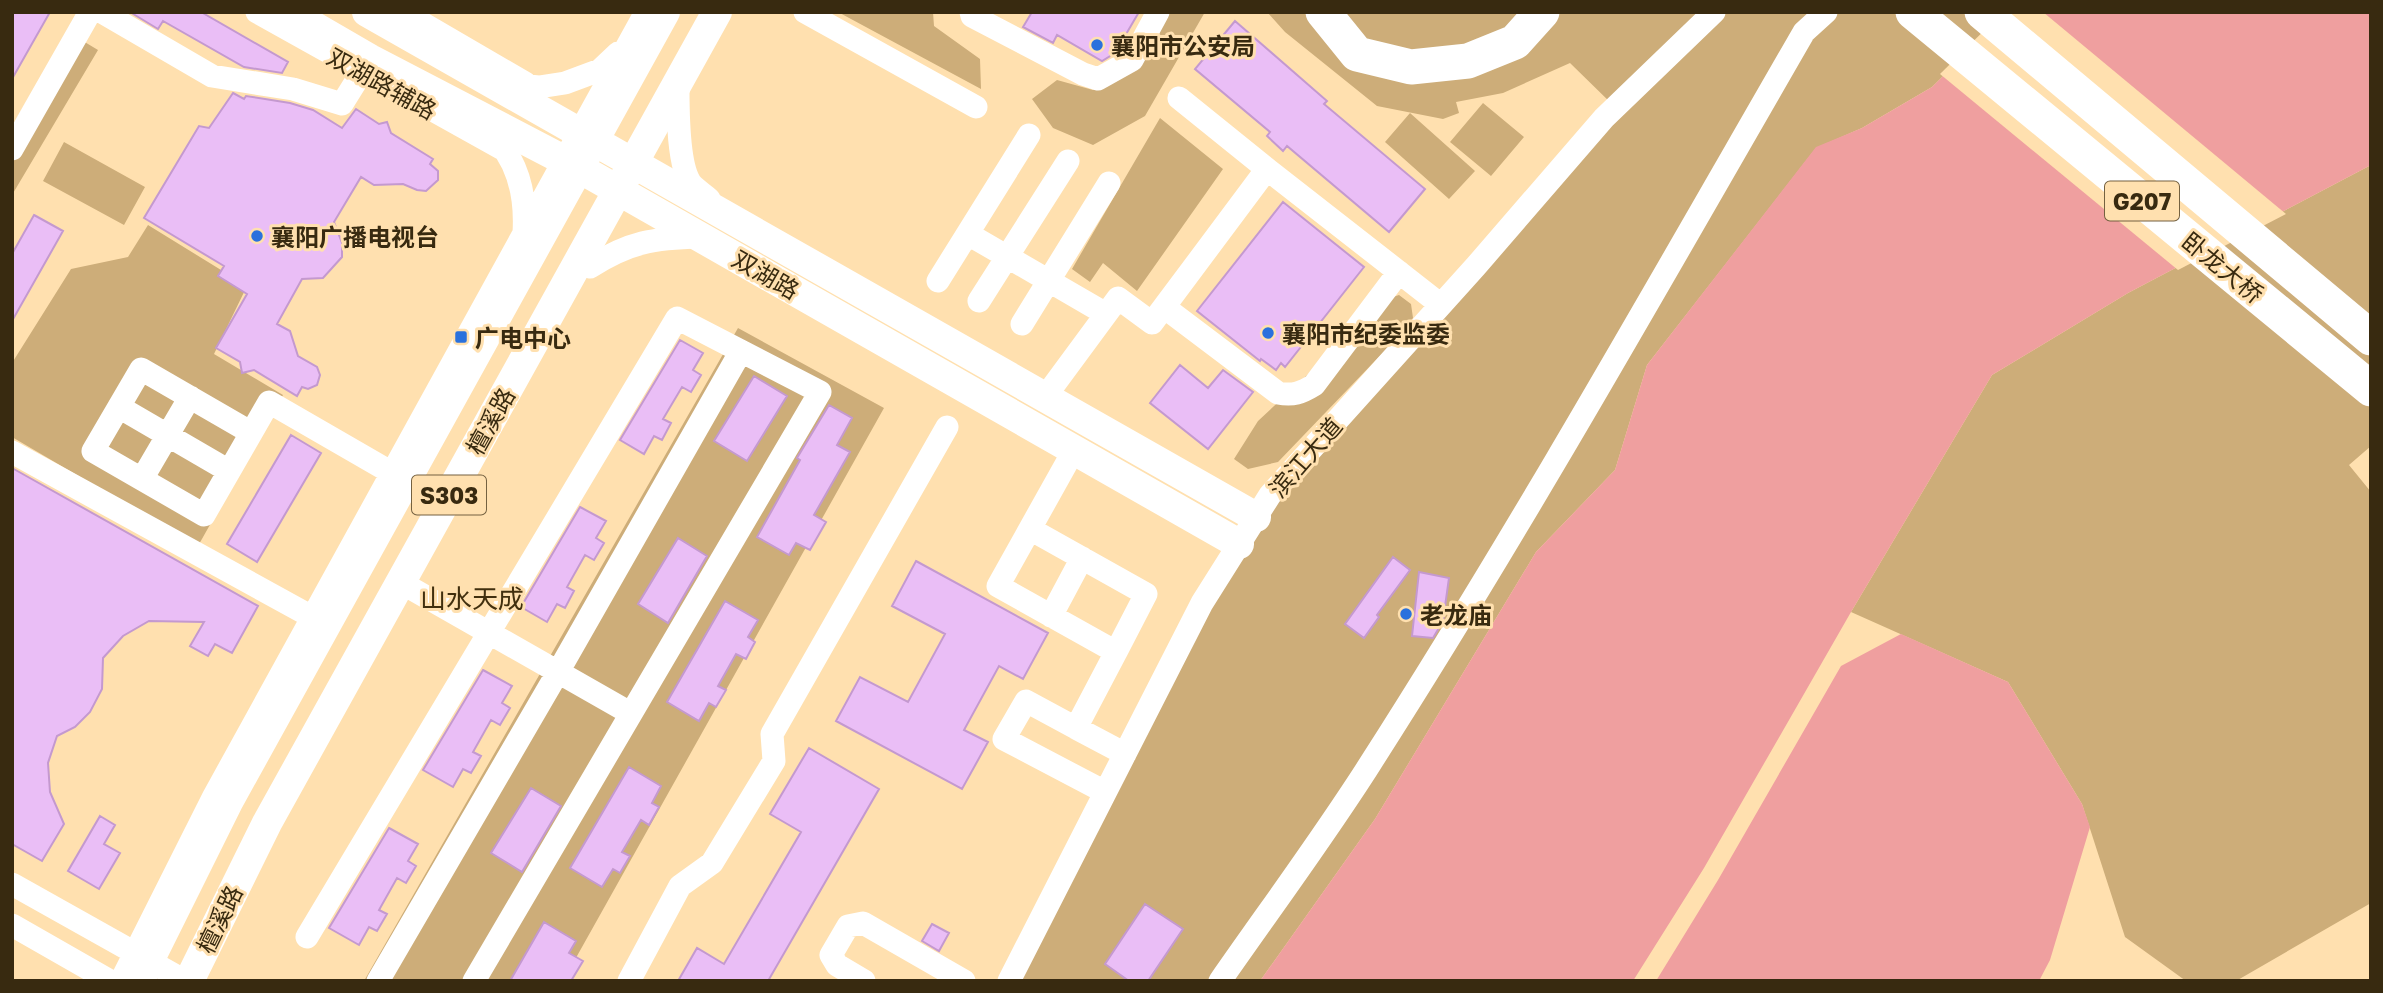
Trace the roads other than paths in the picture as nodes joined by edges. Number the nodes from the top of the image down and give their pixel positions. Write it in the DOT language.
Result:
graph roads {
  1 [pos="90,12"];
  2 [pos="102,12"];
  3 [pos="257,12"];
  4 [pos="289,12"];
  5 [pos="367,12"];
  6 [pos="403,12"];
  7 [pos="646,12"];
  8 [pos="665,12"];
  9 [pos="717,12"];
  10 [pos="732,12"];
  11 [pos="805,12"];
  12 [pos="971,12"];
  13 [pos="1158,12"];
  14 [pos="1323,12"];
  15 [pos="1542,12"];
  16 [pos="1714,12"];
  17 [pos="1826,12"];
  18 [pos="1913,12"];
  19 [pos="1982,12"];
  20 [pos="630,41"];
  21 [pos="366,66"];
  22 [pos="491,83"];
  23 [pos="531,86"];
  24 [pos="678,95"];
  25 [pos="1179,98"];
  26 [pos="976,107"];
  27 [pos="476,114"];
  28 [pos="1029,135"];
  29 [pos="586,137"];
  30 [pos="12,149"];
  31 [pos="508,152"];
  32 [pos="1068,161"];
  33 [pos="572,164"];
  34 [pos="639,167"];
  35 [pos="1267,169"];
  36 [pos="1109,183"];
  37 [pos="624,193"];
  38 [pos="732,219"];
  39 [pos="968,233"];
  40 [pos="524,234"];
  41 [pos="701,237"];
  42 [pos="1007,257"];
  43 [pos="590,267"];
  44 [pos="1399,272"];
  45 [pos="938,281"];
  46 [pos="1049,281"];
  47 [pos="979,301"];
  48 [pos="1441,305"];
  49 [pos="1164,307"];
  50 [pos="1106,314"];
  51 [pos="1022,324"];
  52 [pos="2371,338"];
  53 [pos="741,351"];
  54 [pos="2371,389"];
  55 [pos="190,397"];
  56 [pos="1045,397"];
  57 [pos="119,407"];
  58 [pos="947,426"];
  59 [pos="250,432"];
  60 [pos="167,436"];
  61 [pos="1074,450"];
  62 [pos="12,452"];
  63 [pos="229,471"];
  64 [pos="392,473"];
  65 [pos="142,479"];
  66 [pos="1256,517"];
  67 [pos="1030,528"];
  68 [pos="1239,544"];
  69 [pos="1082,558"];
  70 [pos="407,586"];
  71 [pos="1051,615"];
  72 [pos="319,621"];
  73 [pos="489,633"];
  74 [pos="1116,652"];
  75 [pos="558,672"];
  76 [pos="630,713"];
  77 [pos="1076,728"];
  78 [pos="1125,754"];
  79 [pos="1105,792"];
  80 [pos="12,884"];
  81 [pos="12,925"];
  82 [pos="307,937"];
  83 [pos="141,965"];
  84 [pos="110,981"];
  85 [pos="121,981"];
  86 [pos="187,981"];
  87 [pos="204,981"];
  88 [pos="378,981"];
  89 [pos="474,981"];
  90 [pos="629,981"];
  91 [pos="864,981"];
  92 [pos="964,981"];
  93 [pos="1009,981"];
  94 [pos="1220,981"];
  1 -- 30 [label="street"];
  2 -- 21 [label="street"];
  3 -- 21 [label="street, 双湖路辅路"];
  4 -- 21 [label="main road, 双湖路"];
  5 -- 22 [label="main road, 双湖路"];
  6 -- 23 [label="street"];
  7 -- 20 [label="street"];
  8 -- 29 [label="main road, 檀溪路 / S303"];
  9 -- 24 [label="main road, 檀溪路 / S303"];
  10 -- 24 [label="street"];
  11 -- 26 [label="street"];
  12 -- 13 [label="street"];
  14 -- 15 [label="highway"];
  16 -- 48 [label="street, 滨江大道"];
  17 -- 94 [label="street"];
  18 -- 54 [label="highway, 卧龙大桥 / G207"];
  19 -- 52 [label="highway, 卧龙大桥 / G207"];
  20 -- 23 [label="street"];
  20 -- 29 [label="street"];
  21 -- 27 [label="main road, 双湖路"];
  21 -- 31 [label="street, 双湖路辅路"];
  22 -- 23 [label="street"];
  22 -- 29 [label="main road, 双湖路"];
  24 -- 34 [label="main road, 檀溪路 / S303"];
  24 -- 38 [label="street"];
  25 -- 35 [label="street"];
  27 -- 31 [label="street"];
  27 -- 33 [label="main road, 双湖路"];
  28 -- 39 [label="street"];
  29 -- 33 [label="main road, 檀溪路 / S303"];
  29 -- 34 [label="main road, 双湖路"];
  31 -- 40 [label="street"];
  32 -- 42 [label="street"];
  33 -- 37 [label="main road, 双湖路"];
  33 -- 40 [label="street"];
  33 -- 72 [label="main road, 檀溪路 / S303"];
  34 -- 37 [label="main road, 檀溪路 / S303"];
  34 -- 38 [label="main road, 双湖路"];
  35 -- 44 [label="street"];
  35 -- 49 [label="street"];
  36 -- 46 [label="street"];
  37 -- 41 [label="main road, 双湖路"];
  37 -- 43 [label="street"];
  37 -- 70 [label="main road, 檀溪路 / S303"];
  38 -- 56 [label="main road, 双湖路"];
  39 -- 42 [label="street"];
  39 -- 45 [label="street"];
  40 -- 64 [label="street"];
  41 -- 43 [label="street"];
  41 -- 61 [label="main road, 双湖路"];
  42 -- 46 [label="street"];
  42 -- 47 [label="street"];
  43 -- 70 [label="street"];
  44 -- 48 [label="street"];
  44 -- 49 [label="street"];
  46 -- 50 [label="street"];
  46 -- 51 [label="street"];
  48 -- 66 [label="street, 滨江大道"];
  49 -- 50 [label="street"];
  50 -- 56 [label="street"];
  53 -- 73 [label="street"];
  53 -- 75 [label="street"];
  53 -- 76 [label="street"];
  55 -- 57 [label="street"];
  55 -- 59 [label="street"];
  55 -- 60 [label="street"];
  56 -- 66 [label="main road, 双湖路"];
  57 -- 60 [label="street"];
  57 -- 65 [label="street"];
  58 -- 90 [label="street"];
  59 -- 63 [label="street"];
  59 -- 64 [label="street"];
  60 -- 63 [label="street"];
  60 -- 65 [label="street"];
  61 -- 67 [label="street"];
  61 -- 68 [label="main road, 双湖路"];
  62 -- 72 [label="street"];
  63 -- 65 [label="street"];
  64 -- 72 [label="street"];
  66 -- 68 [label="street, 滨江大道"];
  67 -- 69 [label="street"];
  67 -- 71 [label="street"];
  68 -- 78 [label="street, 滨江大道"];
  69 -- 71 [label="street"];
  69 -- 74 [label="street"];
  70 -- 73 [label="street"];
  70 -- 86 [label="main road, 檀溪路 / S303"];
  70 -- 87 [label="street"];
  71 -- 74 [label="street"];
  72 -- 83 [label="main road, 檀溪路 / S303"];
  73 -- 75 [label="street"];
  73 -- 82 [label="street"];
  74 -- 77 [label="street"];
  75 -- 76 [label="street"];
  75 -- 88 [label="street"];
  76 -- 89 [label="street"];
  77 -- 78 [label="street"];
  77 -- 79 [label="street"];
  78 -- 79 [label="street, 滨江大道"];
  79 -- 93 [label="street, 滨江大道"];
  80 -- 83 [label="street"];
  81 -- 84 [label="street"];
  83 -- 85 [label="street"];
  83 -- 86 [label="street"];
  91 -- 92 [label="street"];
}
